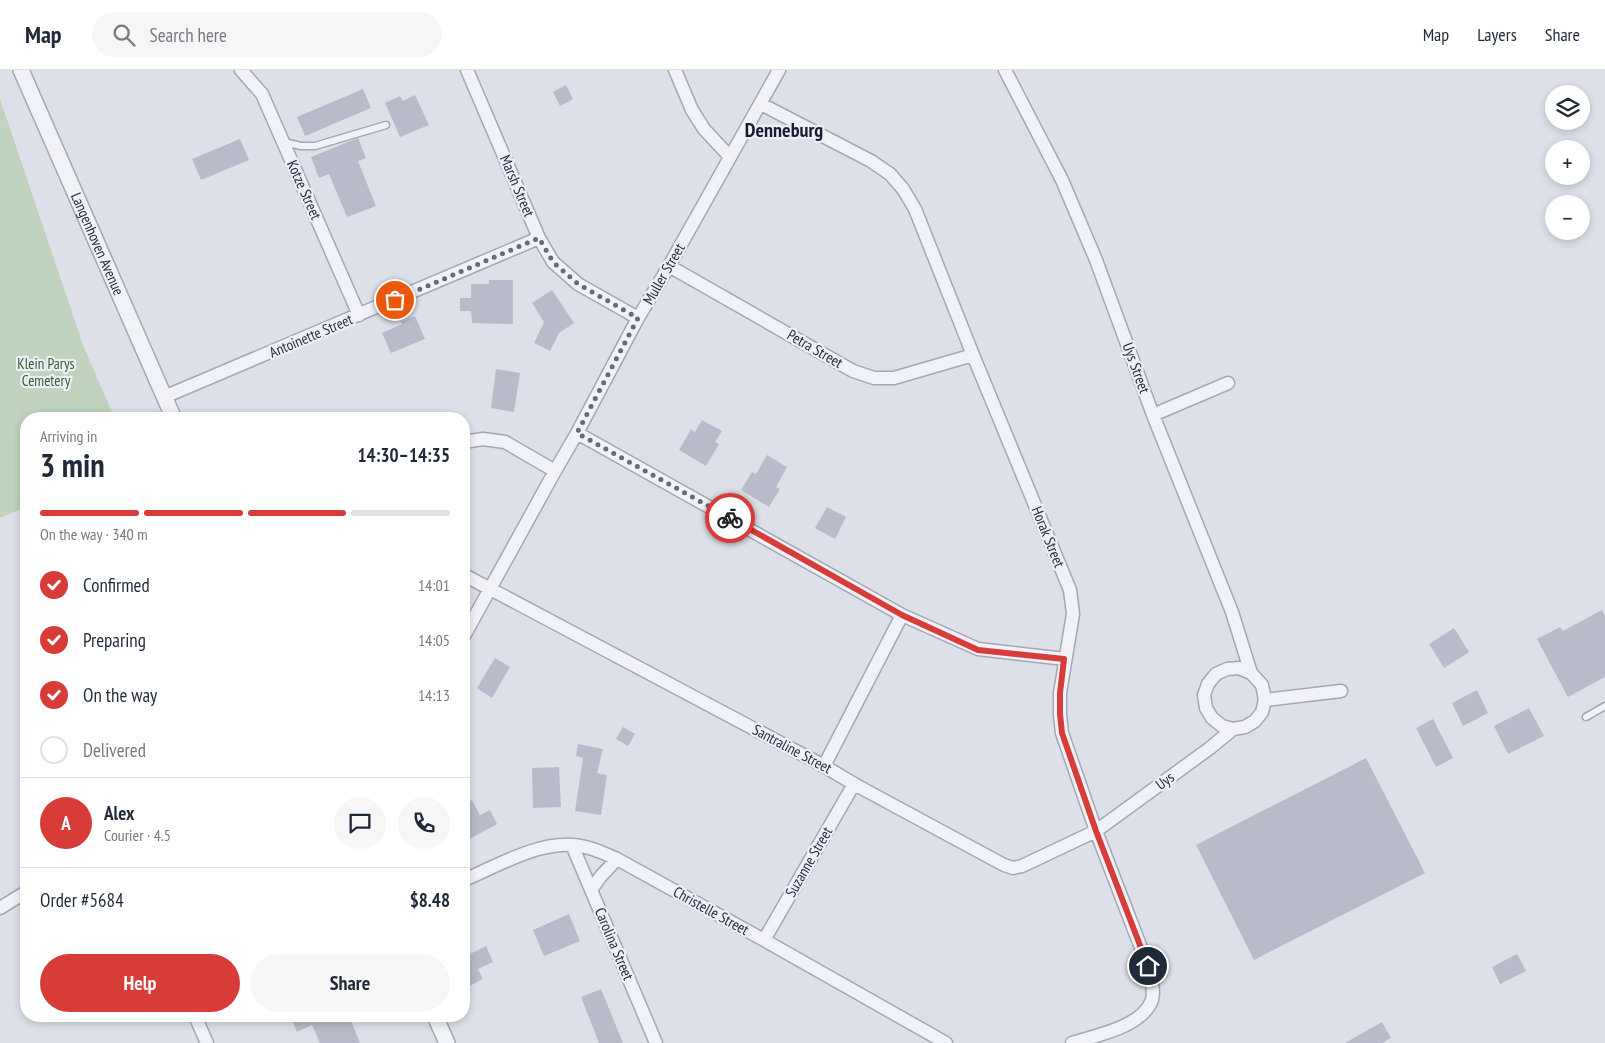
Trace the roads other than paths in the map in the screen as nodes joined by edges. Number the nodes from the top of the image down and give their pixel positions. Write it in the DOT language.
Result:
graph roads {
  1 [pos="21,70"];
  2 [pos="241,70"];
  3 [pos="467,70"];
  4 [pos="675,70"];
  5 [pos="779,70"];
  6 [pos="1005,70"];
  7 [pos="761,104"];
  8 [pos="386,124"];
  9 [pos="283,142"];
  10 [pos="730,157"];
  11 [pos="539,238"];
  12 [pos="669,266"];
  13 [pos="359,315"];
  14 [pos="638,318"];
  15 [pos="973,355"];
  16 [pos="1228,383"];
  17 [pos="164,397"];
  18 [pos="171,412"];
  19 [pos="1153,415"];
  20 [pos="577,433"];
  21 [pos="470,441"];
  22 [pos="555,471"];
  23 [pos="470,577"];
  24 [pos="490,589"];
  25 [pos="902,615"];
  26 [pos="470,625"];
  27 [pos="1064,659"];
  28 [pos="1251,673"];
  29 [pos="1342,691"];
  30 [pos="1265,700"];
  31 [pos="1605,706"];
  32 [pos="1586,717"];
  33 [pos="1233,729"];
  34 [pos="824,766"];
  35 [pos="854,784"];
  36 [pos="1096,831"];
  37 [pos="572,845"];
  38 [pos="618,859"];
  39 [pos="470,877"];
  40 [pos="591,890"];
  41 [pos="20,896"];
  42 [pos="0,908"];
  43 [pos="764,940"];
  44 [pos="198,1022"];
  45 [pos="437,1022"];
  46 [pos="1107,1038"];
  47 [pos="207,1043"];
  48 [pos="446,1043"];
  49 [pos="656,1043"];
  50 [pos="946,1043"];
  51 [pos="1072,1043"];
  1 -- 17 [label="street, Langenhoven Avenue"];
  2 -- 9 [label="street, Kotze Street"];
  3 -- 11 [label="street, Marsh Street"];
  4 -- 10 [label="street"];
  5 -- 7 [label="street, Muller Street"];
  6 -- 19 [label="street, Uys Street"];
  7 -- 10 [label="street, Muller Street"];
  7 -- 15 [label="street, Horak Street"];
  8 -- 9 [label="lane"];
  9 -- 13 [label="street, Kotze Street"];
  10 -- 12 [label="street, Muller Street"];
  11 -- 13 [label="street, Antoinette Street"];
  11 -- 14 [label="street, Marsh Street"];
  12 -- 14 [label="street, Muller Street"];
  12 -- 15 [label="street, Petra Street"];
  13 -- 17 [label="street, Antoinette Street"];
  14 -- 20 [label="street, Muller Street"];
  15 -- 27 [label="street, Horak Street"];
  16 -- 19 [label="street"];
  17 -- 18 [label="street, Langenhoven Avenue"];
  19 -- 28 [label="street, Uys Street"];
  20 -- 22 [label="street, Muller Street"];
  20 -- 25 [label="street"];
  21 -- 22 [label="street"];
  22 -- 24 [label="street, Muller Street"];
  23 -- 24 [label="street, Santraline Street"];
  24 -- 26 [label="street, Muller Street"];
  24 -- 34 [label="street, Santraline Street"];
  25 -- 27 [label="street"];
  25 -- 34 [label="street"];
  27 -- 36 [label="street, Horak Street"];
  28 -- 30 [label="street"];
  28 -- 33 [label="street"];
  29 -- 30 [label="street"];
  30 -- 33 [label="street"];
  31 -- 32 [label="lane"];
  33 -- 36 [label="street, Uys"];
  34 -- 35 [label="street, Santraline Street"];
  35 -- 36 [label="street, Santraline Street"];
  35 -- 43 [label="street, Suzanne Street"];
  36 -- 46 [label="street, Horak Street"];
  37 -- 38 [label="street, Christelle Street"];
  37 -- 39 [label="street, Christelle Street"];
  37 -- 40 [label="street, Carolina Street"];
  38 -- 40 [label="street"];
  38 -- 43 [label="street, Christelle Street"];
  40 -- 49 [label="street, Carolina Street"];
  41 -- 42 [label="street"];
  43 -- 50 [label="street, Christelle Street"];
  44 -- 47 [label="street"];
  45 -- 48 [label="street"];
  46 -- 51 [label="street"];
}
